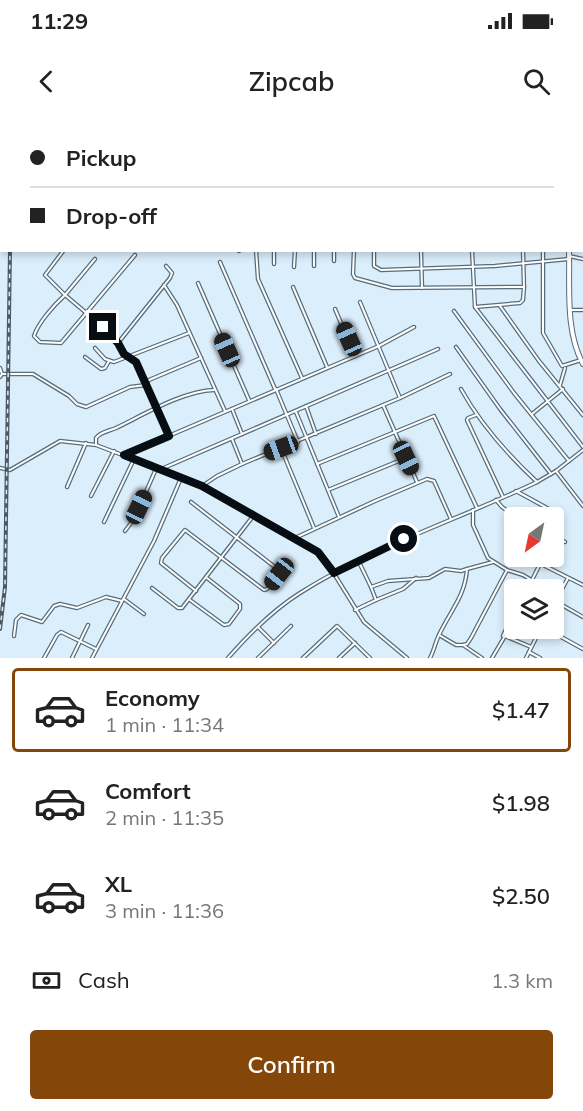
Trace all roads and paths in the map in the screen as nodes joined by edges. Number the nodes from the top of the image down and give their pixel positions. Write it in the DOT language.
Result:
graph roads {
  1 [pos="62,252"];
  2 [pos="256,252"];
  3 [pos="274,252"];
  4 [pos="295,252"];
  5 [pos="314,252"];
  6 [pos="334,252"];
  7 [pos="354,252"];
  8 [pos="374,252"];
  9 [pos="421,252"];
  10 [pos="472,252"];
  11 [pos="524,252"];
  12 [pos="543,252"];
  13 [pos="569,252"];
  14 [pos="135,255"];
  15 [pos="569,258"];
  16 [pos="95,259"];
  17 [pos="583,259"];
  18 [pos="334,261"];
  19 [pos="544,261"];
  20 [pos="220,262"];
  21 [pos="274,264"];
  22 [pos="525,264"];
  23 [pos="166,266"];
  24 [pos="314,266"];
  25 [pos="294,267"];
  26 [pos="473,267"];
  27 [pos="422,270"];
  28 [pos="198,283"];
  29 [pos="164,285"];
  30 [pos="293,287"];
  31 [pos="524,287"];
  32 [pos="422,288"];
  33 [pos="474,288"];
  34 [pos="65,295"];
  35 [pos="360,302"];
  36 [pos="500,306"];
  37 [pos="475,307"];
  38 [pos="335,309"];
  39 [pos="570,310"];
  40 [pos="583,310"];
  41 [pos="454,311"];
  42 [pos="86,313"];
  43 [pos="414,327"];
  44 [pos="189,333"];
  45 [pos="118,343"];
  46 [pos="379,346"];
  47 [pos="456,347"];
  48 [pos="95,348"];
  49 [pos="438,349"];
  50 [pos="355,356"];
  51 [pos="85,357"];
  52 [pos="131,357"];
  53 [pos="201,358"];
  54 [pos="581,359"];
  55 [pos="108,361"];
  56 [pos="327,367"];
  57 [pos="565,367"];
  58 [pos="0,368"];
  59 [pos="388,371"];
  60 [pos="450,374"];
  61 [pos="1,376"];
  62 [pos="302,378"];
  63 [pos="143,379"];
  64 [pos="149,380"];
  65 [pos="146,385"];
  66 [pos="560,385"];
  67 [pos="275,389"];
  68 [pos="461,389"];
  69 [pos="563,389"];
  70 [pos="214,390"];
  71 [pos="400,398"];
  72 [pos="249,400"];
  73 [pos="547,402"];
  74 [pos="383,405"];
  75 [pos="306,406"];
  76 [pos="157,408"];
  77 [pos="232,408"];
  78 [pos="225,411"];
  79 [pos="295,411"];
  80 [pos="531,414"];
  81 [pos="288,415"];
  82 [pos="476,415"];
  83 [pos="583,415"];
  84 [pos="395,430"];
  85 [pos="242,434"];
  86 [pos="316,434"];
  87 [pos="169,436"];
  88 [pos="307,438"];
  89 [pos="232,439"];
  90 [pos="298,442"];
  91 [pos="86,443"];
  92 [pos="96,445"];
  93 [pos="281,448"];
  94 [pos="583,448"];
  95 [pos="114,451"];
  96 [pos="579,453"];
  97 [pos="124,455"];
  98 [pos="406,458"];
  99 [pos="134,459"];
  100 [pos="583,459"];
  101 [pos="569,461"];
  102 [pos="243,464"];
  103 [pos="317,464"];
  104 [pos="0,468"];
  105 [pos="158,469"];
  106 [pos="556,471"];
  107 [pos="551,474"];
  108 [pos="181,478"];
  109 [pos="417,482"];
  110 [pos="537,482"];
  111 [pos="202,486"];
  112 [pos="67,488"];
  113 [pos="328,490"];
  114 [pos="516,491"];
  115 [pos="91,496"];
  116 [pos="503,497"];
  117 [pos="496,500"];
  118 [pos="191,502"];
  119 [pos="583,506"];
  120 [pos="545,507"];
  121 [pos="504,508"];
  122 [pos="475,509"];
  123 [pos="254,515"];
  124 [pos="339,517"];
  125 [pos="451,519"];
  126 [pos="104,522"];
  127 [pos="314,528"];
  128 [pos="125,531"];
  129 [pos="237,537"];
  130 [pos="295,538"];
  131 [pos="222,558"];
  132 [pos="358,560"];
  133 [pos="493,562"];
  134 [pos="538,567"];
  135 [pos="546,567"];
  136 [pos="468,569"];
  137 [pos="507,570"];
  138 [pos="334,573"];
  139 [pos="207,578"];
  140 [pos="416,578"];
  141 [pos="568,578"];
  142 [pos="532,579"];
  143 [pos="564,585"];
  144 [pos="583,585"];
  145 [pos="370,587"];
  146 [pos="152,588"];
  147 [pos="196,591"];
  148 [pos="190,599"];
  149 [pos="123,600"];
  150 [pos="376,600"];
  151 [pos="564,608"];
  152 [pos="355,610"];
  153 [pos="144,614"];
  154 [pos="583,617"];
  155 [pos="88,625"];
  156 [pos="291,626"];
  157 [pos="258,627"];
  158 [pos="439,635"];
  159 [pos="14,636"];
  160 [pos="503,636"];
  161 [pos="536,639"];
  162 [pos="564,639"];
  163 [pos="81,641"];
  164 [pos="274,642"];
  165 [pos="355,643"];
  166 [pos="463,645"];
  167 [pos="531,647"];
  168 [pos="583,649"];
  169 [pos="96,650"];
  170 [pos="528,652"];
  171 [pos="44,658"];
  172 [pos="72,658"];
  173 [pos="92,658"];
  174 [pos="228,658"];
  175 [pos="258,658"];
  176 [pos="303,658"];
  177 [pos="339,658"];
  178 [pos="370,658"];
  179 [pos="407,658"];
  180 [pos="430,658"];
  181 [pos="482,658"];
  182 [pos="492,658"];
  183 [pos="525,658"];
  184 [pos="540,658"];
  1 -- 34 [label="street"];
  2 -- 62 [label="street"];
  3 -- 21 [label="street"];
  4 -- 25 [label="street"];
  5 -- 24 [label="street"];
  6 -- 18 [label="street"];
  7 -- 32 [label="street"];
  8 -- 27 [label="street"];
  9 -- 27 [label="street"];
  10 -- 26 [label="street"];
  11 -- 22 [label="street"];
  12 -- 19 [label="street"];
  13 -- 15 [label="main road"];
  14 -- 42 [label="street"];
  15 -- 17 [label="street"];
  15 -- 19 [label="street"];
  15 -- 39 [label="main road"];
  16 -- 34 [label="street"];
  19 -- 22 [label="street"];
  19 -- 57 [label="street"];
  20 -- 67 [label="street"];
  22 -- 26 [label="street"];
  22 -- 31 [label="street"];
  23 -- 29 [label="street"];
  26 -- 27 [label="street"];
  26 -- 33 [label="street"];
  27 -- 32 [label="street"];
  28 -- 72 [label="street"];
  29 -- 44 [label="street"];
  29 -- 45 [label="street"];
  30 -- 56 [label="street"];
  31 -- 33 [label="street"];
  31 -- 36 [label="street"];
  32 -- 33 [label="street"];
  33 -- 37 [label="street"];
  34 -- 42 [label="street"];
  34 -- 42 [label="street"];
  35 -- 46 [label="street"];
  36 -- 37 [label="street"];
  36 -- 66 [label="street"];
  37 -- 73 [label="street"];
  38 -- 50 [label="street"];
  39 -- 40 [label="street"];
  39 -- 54 [label="main road"];
  41 -- 80 [label="street"];
  42 -- 45 [label="street"];
  43 -- 46 [label="street"];
  44 -- 52 [label="street"];
  44 -- 53 [label="street"];
  45 -- 52 [label="street"];
  46 -- 50 [label="street"];
  46 -- 59 [label="street"];
  47 -- 107 [label="street"];
  48 -- 55 [label="street"];
  49 -- 59 [label="street"];
  50 -- 56 [label="street"];
  51 -- 55 [label="street"];
  52 -- 55 [label="street"];
  52 -- 63 [label="street"];
  53 -- 64 [label="street"];
  53 -- 70 [label="street"];
  54 -- 57 [label="street"];
  56 -- 62 [label="street"];
  57 -- 66 [label="street"];
  58 -- 61 [label="street"];
  59 -- 71 [label="street"];
  59 -- 75 [label="street"];
  60 -- 71 [label="street"];
  61 -- 65 [label="street"];
  62 -- 67 [label="street"];
  63 -- 64 [label="street"];
  63 -- 65 [label="street"];
  64 -- 65 [label="street"];
  65 -- 76 [label="street"];
  66 -- 69 [label="street"];
  67 -- 72 [label="street"];
  67 -- 81 [label="street"];
  68 -- 82 [label="street"];
  69 -- 73 [label="street"];
  69 -- 83 [label="street"];
  70 -- 76 [label="street"];
  70 -- 78 [label="street"];
  71 -- 74 [label="street"];
  72 -- 77 [label="street"];
  73 -- 80 [label="street"];
  73 -- 94 [label="street"];
  74 -- 84 [label="street"];
  74 -- 86 [label="street"];
  75 -- 79 [label="street"];
  75 -- 86 [label="street"];
  76 -- 87 [label="street"];
  76 -- 92 [label="street"];
  77 -- 78 [label="street"];
  77 -- 85 [label="street"];
  78 -- 87 [label="street"];
  79 -- 81 [label="street"];
  79 -- 88 [label="street"];
  80 -- 101 [label="street"];
  81 -- 85 [label="street"];
  81 -- 90 [label="street"];
  82 -- 110 [label="street"];
  82 -- 116 [label="street"];
  84 -- 98 [label="street"];
  84 -- 103 [label="street"];
  84 -- 122 [label="street"];
  85 -- 89 [label="street"];
  86 -- 88 [label="street"];
  87 -- 97 [label="street"];
  88 -- 90 [label="street"];
  88 -- 103 [label="street"];
  89 -- 102 [label="street"];
  89 -- 105 [label="street"];
  90 -- 93 [label="street"];
  91 -- 92 [label="street"];
  91 -- 104 [label="street"];
  91 -- 112 [label="street"];
  92 -- 95 [label="street"];
  93 -- 102 [label="street"];
  93 -- 127 [label="street"];
  94 -- 96 [label="street"];
  95 -- 97 [label="street"];
  95 -- 115 [label="street"];
  96 -- 100 [label="street"];
  96 -- 101 [label="street"];
  97 -- 99 [label="street"];
  98 -- 109 [label="street"];
  98 -- 113 [label="street"];
  99 -- 105 [label="street"];
  99 -- 126 [label="street"];
  101 -- 106 [label="street"];
  102 -- 111 [label="street"];
  103 -- 113 [label="street"];
  105 -- 108 [label="street"];
  105 -- 128 [label="street"];
  106 -- 107 [label="street"];
  106 -- 119 [label="street"];
  107 -- 110 [label="street"];
  108 -- 111 [label="street"];
  108 -- 149 [label="street"];
  109 -- 124 [label="street"];
  109 -- 125 [label="street"];
  110 -- 114 [label="street"];
  111 -- 123 [label="street"];
  113 -- 124 [label="street"];
  114 -- 116 [label="street"];
  114 -- 120 [label="street"];
  116 -- 117 [label="street"];
  117 -- 121 [label="street"];
  117 -- 122 [label="street"];
  118 -- 129 [label="street"];
  122 -- 125 [label="street"];
  122 -- 133 [label="street"];
  123 -- 129 [label="street"];
  123 -- 130 [label="street"];
  124 -- 127 [label="street"];
  125 -- 132 [label="street"];
  127 -- 130 [label="street"];
  129 -- 131 [label="street"];
  129 -- 131 [label="street"];
  130 -- 138 [label="street"];
  131 -- 139 [label="street"];
  131 -- 147 [label="street"];
  132 -- 138 [label="street"];
  132 -- 145 [label="street"];
  133 -- 136 [label="street"];
  133 -- 137 [label="street"];
  134 -- 142 [label="street"];
  135 -- 141 [label="street"];
  136 -- 140 [label="street"];
  136 -- 158 [label="street"];
  137 -- 142 [label="street"];
  137 -- 166 [label="street"];
  138 -- 152 [label="street"];
  138 -- 157 [label="street"];
  139 -- 147 [label="street"];
  139 -- 148 [label="street"];
  140 -- 145 [label="street"];
  140 -- 150 [label="street"];
  141 -- 143 [label="street"];
  141 -- 144 [label="street"];
  145 -- 150 [label="street"];
  146 -- 148 [label="street"];
  147 -- 148 [label="street"];
  149 -- 153 [label="street"];
  149 -- 159 [label="street"];
  149 -- 169 [label="street"];
  150 -- 152 [label="street"];
  151 -- 154 [label="street"];
  152 -- 179 [label="street"];
  155 -- 163 [label="street"];
  156 -- 164 [label="street"];
  157 -- 164 [label="street"];
  157 -- 174 [label="street"];
  158 -- 166 [label="street"];
  158 -- 180 [label="street"];
  160 -- 167 [label="street"];
  160 -- 182 [label="street"];
  161 -- 167 [label="street"];
  162 -- 168 [label="street"];
  163 -- 169 [label="street"];
  163 -- 171 [label="street"];
  163 -- 172 [label="street"];
  164 -- 175 [label="street"];
  165 -- 176 [label="street"];
  165 -- 177 [label="street"];
  165 -- 178 [label="street"];
  166 -- 181 [label="street"];
  167 -- 170 [label="street"];
  169 -- 173 [label="street"];
  170 -- 183 [label="street"];
  170 -- 184 [label="street"];
}
